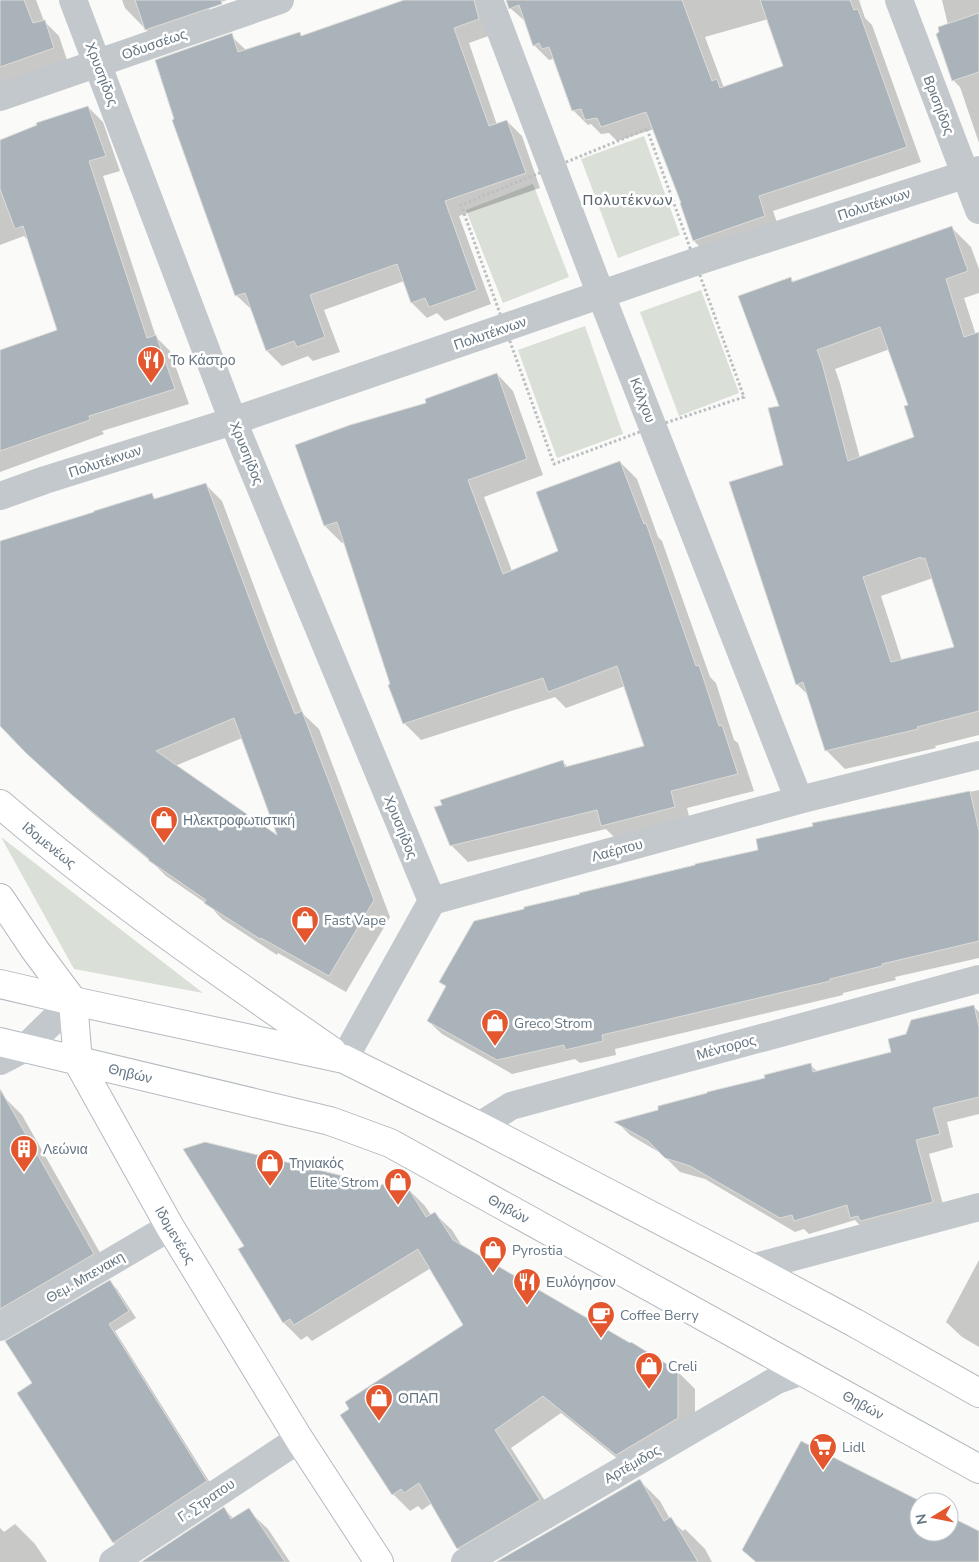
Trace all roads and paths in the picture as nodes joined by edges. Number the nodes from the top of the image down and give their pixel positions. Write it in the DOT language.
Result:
graph roads {
  1 [pos="72,0"];
  2 [pos="280,0"];
  3 [pos="489,0"];
  4 [pos="899,0"];
  5 [pos="98,64"];
  6 [pos="0,97"];
  7 [pos="972,172"];
  8 [pos="979,210"];
  9 [pos="601,295"];
  10 [pos="233,421"];
  11 [pos="0,496"];
  12 [pos="979,756"];
  13 [pos="799,800"];
  14 [pos="0,804"];
  15 [pos="0,898"];
  16 [pos="432,901"];
  17 [pos="979,979"];
  18 [pos="0,984"];
  19 [pos="73,1001"];
  20 [pos="13,1045"];
  21 [pos="344,1059"];
  22 [pos="0,1060"];
  23 [pos="78,1062"];
  24 [pos="478,1126"];
  25 [pos="979,1206"];
  26 [pos="170,1227"];
  27 [pos="752,1268"];
  28 [pos="0,1327"];
  29 [pos="802,1371"];
  30 [pos="979,1393"];
  31 [pos="299,1439"];
  32 [pos="979,1469"];
  33 [pos="113,1562"];
  34 [pos="379,1562"];
  35 [pos="465,1562"];
  1 -- 5 [label="street, Χρυσηίδος"];
  2 -- 5 [label="street, Οδυσσέως"];
  3 -- 9 [label="street, Κάλχου"];
  4 -- 7 [label="street, Βρισηίδος"];
  5 -- 6 [label="street, Οδυσσέως"];
  5 -- 10 [label="street, Χρυσηίδος"];
  7 -- 8 [label="street, Βρισηίδος"];
  7 -- 9 [label="street, Πολυτέκνων"];
  9 -- 10 [label="street, Πολυτέκνων"];
  9 -- 13 [label="street, Κάλχου"];
  10 -- 11 [label="street, Πολυτέκνων"];
  10 -- 16 [label="street, Χρυσηίδος"];
  12 -- 13 [label="street, Λαέρτου"];
  13 -- 16 [label="street, Λαέρτου"];
  14 -- 21 [label="main road, Ιδομενέως"];
  15 -- 19 [label="main road"];
  16 -- 21 [label="street"];
  17 -- 24 [label="street, Μέντορος"];
  18 -- 19 [label="main road"];
  19 -- 20 [label="street"];
  19 -- 21 [label="main road"];
  19 -- 23 [label="main road, Ιδομενέως"];
  20 -- 22 [label="street"];
  20 -- 23 [label="main road, Θηβών"];
  21 -- 24 [label="main road"];
  23 -- 26 [label="main road, Ιδομενέως"];
  23 -- 29 [label="main road, Θηβών"];
  24 -- 27 [label="main road"];
  25 -- 27 [label="street"];
  26 -- 28 [label="street, Θεμ. Μπενακη"];
  26 -- 31 [label="main road, Ιδομενέως"];
  27 -- 30 [label="main road"];
  29 -- 32 [label="main road, Θηβών"];
  29 -- 35 [label="street, Αρτέμιδος"];
  31 -- 33 [label="street, Γ. Στρατου"];
  31 -- 34 [label="main road, Ιδομενέως"];
}
